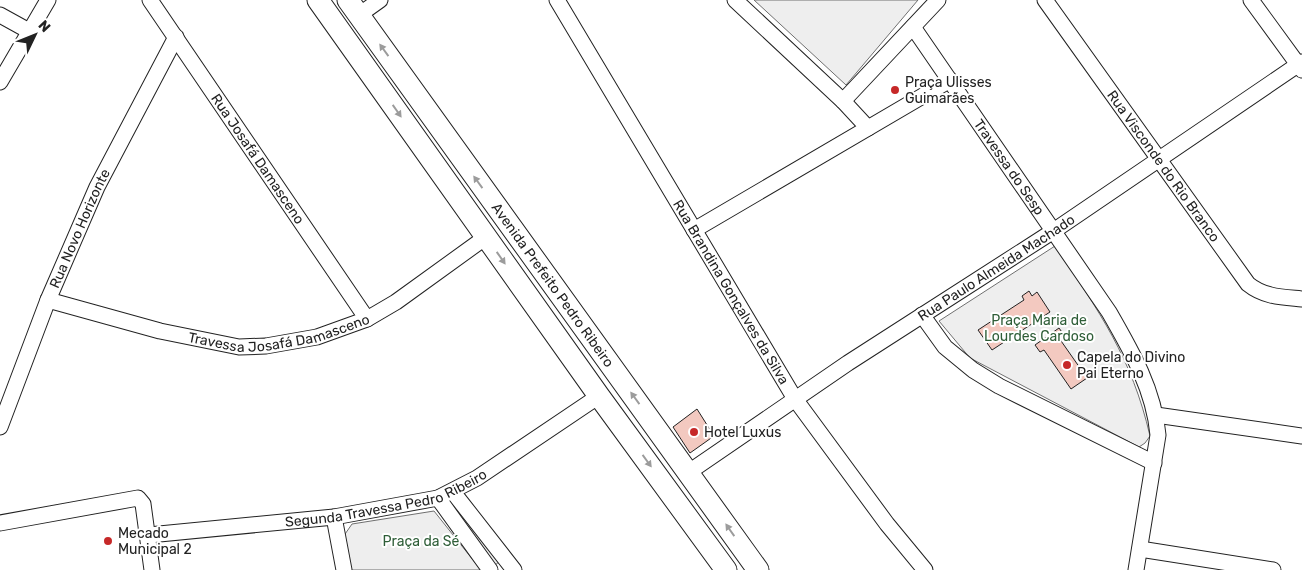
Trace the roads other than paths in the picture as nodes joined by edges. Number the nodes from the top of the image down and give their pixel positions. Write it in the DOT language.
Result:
graph roads {
  1 [pos="48,0"];
  2 [pos="150,0"];
  3 [pos="318,0"];
  4 [pos="380,0"];
  5 [pos="557,0"];
  6 [pos="735,0"];
  7 [pos="938,0"];
  8 [pos="1045,0"];
  9 [pos="1251,0"];
  10 [pos="354,8"];
  11 [pos="0,15"];
  12 [pos="913,27"];
  13 [pos="339,30"];
  14 [pos="29,31"];
  15 [pos="176,37"];
  16 [pos="1301,65"];
  17 [pos="950,80"];
  18 [pos="0,82"];
  19 [pos="843,101"];
  20 [pos="868,128"];
  21 [pos="1160,159"];
  22 [pos="507,221"];
  23 [pos="694,230"];
  24 [pos="1055,230"];
  25 [pos="486,237"];
  26 [pos="1302,299"];
  27 [pos="48,300"];
  28 [pos="922,315"];
  29 [pos="367,319"];
  30 [pos="622,379"];
  31 [pos="599,396"];
  32 [pos="795,399"];
  33 [pos="1156,415"];
  34 [pos="0,427"];
  35 [pos="1302,436"];
  36 [pos="1154,463"];
  37 [pos="688,472"];
  38 [pos="666,488"];
  39 [pos="454,492"];
  40 [pos="438,498"];
  41 [pos="334,517"];
  42 [pos="0,523"];
  43 [pos="149,536"];
  44 [pos="1140,549"];
  45 [pos="152,570"];
  46 [pos="344,570"];
  47 [pos="490,570"];
  48 [pos="514,570"];
  49 [pos="726,570"];
  50 [pos="758,570"];
  51 [pos="925,570"];
  52 [pos="1136,570"];
  53 [pos="1273,570"];
  1 -- 14 [label="street"];
  2 -- 15 [label="street, Rua Josafá Damasceno"];
  3 -- 13 [label="main road, Avenida Prefeito Pedro Ribeiro"];
  4 -- 10 [label="street"];
  5 -- 23 [label="street, Rua Brandina Gonçalves da Silva"];
  6 -- 19 [label="street"];
  7 -- 12 [label="street"];
  8 -- 21 [label="street, Rua Visconde do Rio Branco"];
  9 -- 16 [label="street"];
  10 -- 13 [label="main road"];
  22 -- 10 [label="main road, Avenida Prefeito Pedro Ribeiro, one-way"];
  11 -- 14 [label="street"];
  12 -- 17 [label="street, Travessa do Sesp"];
  12 -- 19 [label="street"];
  13 -- 25 [label="main road, Avenida Prefeito Pedro Ribeiro, one-way"];
  14 -- 18 [label="street"];
  15 -- 27 [label="street, Rua Novo Horizonte"];
  15 -- 29 [label="street, Rua Josafá Damasceno"];
  16 -- 21 [label="street, Rua Paulo Almeida Machado"];
  17 -- 20 [label="street"];
  17 -- 24 [label="street, Travessa do Sesp"];
  19 -- 20 [label="street"];
  20 -- 23 [label="street"];
  21 -- 24 [label="street, Rua Paulo Almeida Machado"];
  21 -- 26 [label="street, Rua Visconde do Rio Branco"];
  22 -- 25 [label="main road"];
  22 -- 30 [label="main road, Avenida Prefeito Pedro Ribeiro"];
  23 -- 32 [label="street, Rua Brandina Gonçalves da Silva"];
  24 -- 28 [label="street, Rua Paulo Almeida Machado"];
  24 -- 33 [label="street, Travessa do Sesp"];
  25 -- 29 [label="street, Travessa Josafá Damasceno"];
  25 -- 31 [label="main road, Avenida Prefeito Pedro Ribeiro, one-way"];
  27 -- 29 [label="street, Travessa Josafá Damasceno"];
  27 -- 34 [label="street, Rua Novo Horizonte"];
  28 -- 32 [label="street, Rua Paulo Almeida Machado"];
  28 -- 36 [label="street"];
  30 -- 31 [label="main road"];
  37 -- 30 [label="main road, Avenida Prefeito Pedro Ribeiro, one-way"];
  31 -- 38 [label="main road, Avenida Prefeito Pedro Ribeiro, one-way"];
  31 -- 39 [label="street, Segunda Travessa Pedro Ribeiro"];
  32 -- 37 [label="street, Rua Paulo Almeida Machado"];
  32 -- 51 [label="street, Rua Brandina Gonçalves da Silva"];
  33 -- 35 [label="street"];
  33 -- 36 [label="street, Travessa do Sesp"];
  36 -- 44 [label="street, Travessa do Sesp"];
  37 -- 38 [label="main road"];
  50 -- 37 [label="main road, Avenida Prefeito Pedro Ribeiro, one-way"];
  38 -- 49 [label="main road, Avenida Prefeito Pedro Ribeiro"];
  39 -- 40 [label="street, Segunda Travessa Pedro Ribeiro"];
  39 -- 48 [label="street"];
  40 -- 41 [label="street, Segunda Travessa Pedro Ribeiro"];
  40 -- 47 [label="street"];
  41 -- 43 [label="street, Segunda Travessa Pedro Ribeiro"];
  41 -- 46 [label="street"];
  42 -- 43 [label="street"];
  43 -- 45 [label="street"];
  44 -- 52 [label="street, Travessa do Sesp"];
  44 -- 53 [label="street"];
}
